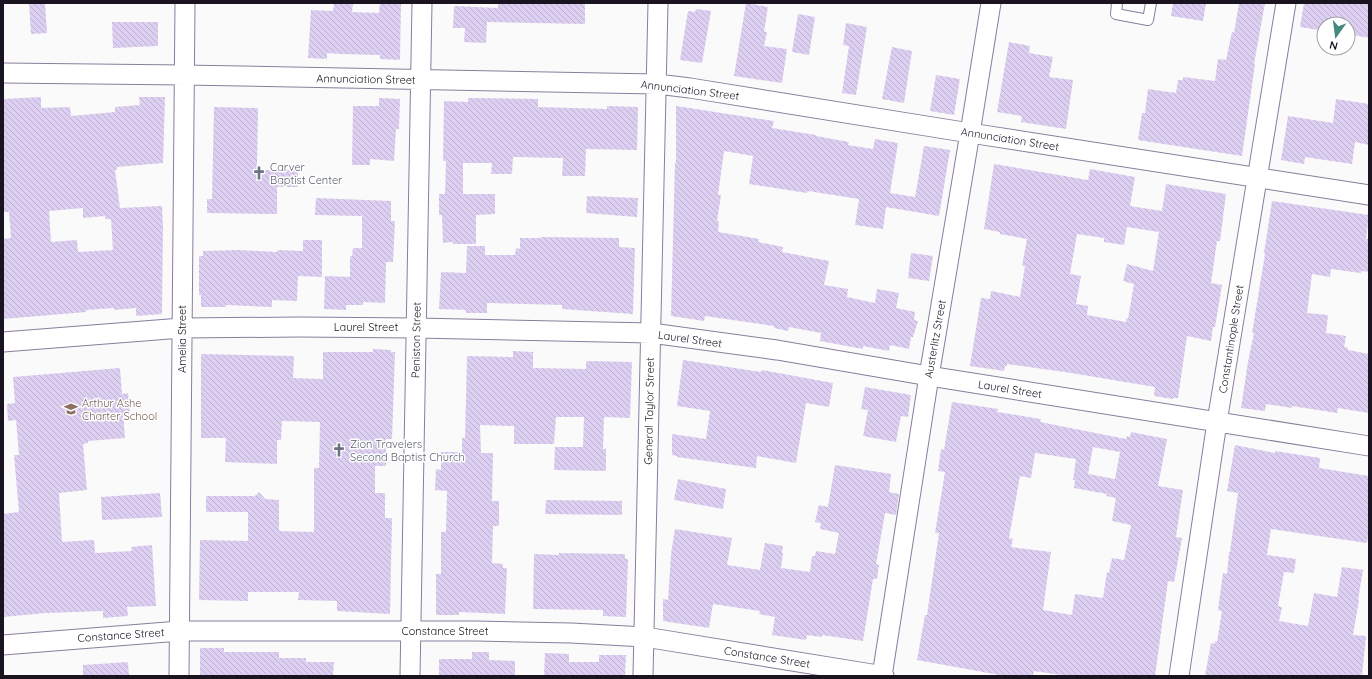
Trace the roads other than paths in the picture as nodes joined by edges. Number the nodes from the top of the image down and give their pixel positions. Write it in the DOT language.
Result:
graph roads {
  1 [pos="185,3"];
  2 [pos="422,3"];
  3 [pos="658,3"];
  4 [pos="990,3"];
  5 [pos="1117,3"];
  6 [pos="1151,3"];
  7 [pos="1286,3"];
  8 [pos="3,74"];
  9 [pos="184,75"];
  10 [pos="421,80"];
  11 [pos="657,84"];
  12 [pos="970,133"];
  13 [pos="1257,178"];
  14 [pos="1369,195"];
  15 [pos="182,328"];
  16 [pos="417,328"];
  17 [pos="651,334"];
  18 [pos="3,342"];
  19 [pos="929,376"];
  20 [pos="1217,422"];
  21 [pos="1369,446"];
  22 [pos="180,631"];
  23 [pos="410,631"];
  24 [pos="644,637"];
  25 [pos="3,645"];
  26 [pos="179,676"];
  27 [pos="410,676"];
  28 [pos="643,676"];
  29 [pos="883,676"];
  30 [pos="1179,676"];
  1 -- 9 [label="street, Amelia Street"];
  2 -- 10 [label="street, Peniston Street"];
  3 -- 11 [label="street, General Taylor Street"];
  4 -- 12 [label="street, Austerlitz Street"];
  5 -- 6 [label="lane"];
  7 -- 13 [label="street, Constantinople Street"];
  8 -- 9 [label="street, Annunciation Street"];
  9 -- 10 [label="street, Annunciation Street"];
  9 -- 15 [label="street, Amelia Street"];
  10 -- 11 [label="street, Annunciation Street"];
  10 -- 16 [label="street, Peniston Street"];
  11 -- 12 [label="street, Annunciation Street"];
  11 -- 17 [label="street, General Taylor Street"];
  12 -- 13 [label="street, Annunciation Street"];
  12 -- 19 [label="street, Austerlitz Street"];
  13 -- 14 [label="street, Annunciation Street"];
  13 -- 20 [label="street, Constantinople Street"];
  15 -- 16 [label="street, Laurel Street"];
  15 -- 18 [label="street, Laurel Street"];
  15 -- 22 [label="street, Amelia Street"];
  16 -- 17 [label="street, Laurel Street"];
  16 -- 23 [label="street, Peniston Street"];
  17 -- 19 [label="street, Laurel Street"];
  17 -- 24 [label="street, General Taylor Street"];
  19 -- 20 [label="street, Laurel Street"];
  19 -- 29 [label="street, Austerlitz Street"];
  20 -- 21 [label="street, Laurel Street"];
  20 -- 30 [label="street, Constantinople Street"];
  22 -- 23 [label="street, Constance Street"];
  22 -- 25 [label="street, Constance Street"];
  22 -- 26 [label="street, Amelia Street"];
  23 -- 24 [label="street, Constance Street"];
  23 -- 27 [label="street, Peniston Street"];
  24 -- 28 [label="street, General Taylor Street"];
  24 -- 29 [label="street, Constance Street"];
}
